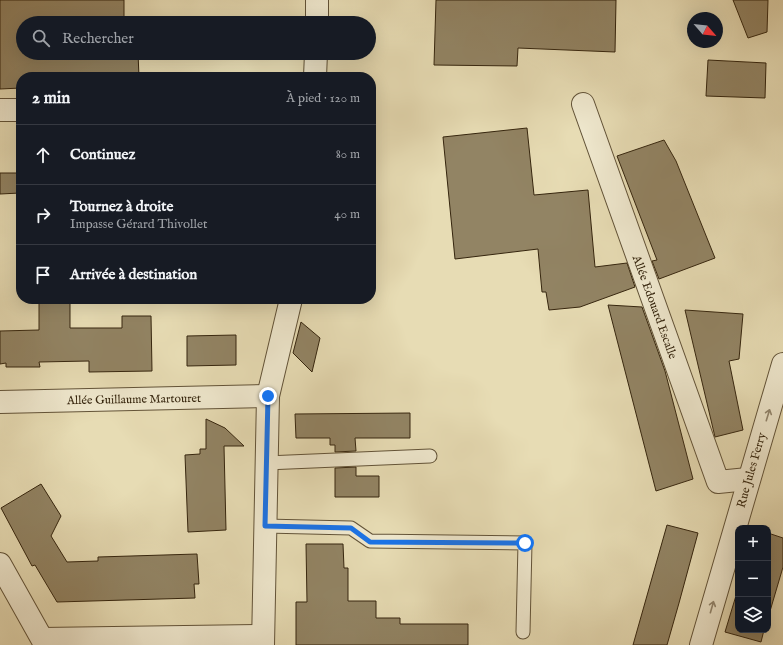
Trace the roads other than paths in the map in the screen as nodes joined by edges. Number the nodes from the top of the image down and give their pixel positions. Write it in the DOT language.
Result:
graph roads {
  1 [pos="317,0"];
  2 [pos="317,16"];
  3 [pos="316,60"];
  4 [pos="315,72"];
  5 [pos="583,104"];
  6 [pos="0,110"];
  7 [pos="16,110"];
  8 [pos="290,304"];
  9 [pos="783,364"];
  10 [pos="268,396"];
  11 [pos="0,402"];
  12 [pos="430,456"];
  13 [pos="266,463"];
  14 [pos="748,479"];
  15 [pos="265,526"];
  16 [pos="0,564"];
  17 [pos="523,632"];
  18 [pos="263,640"];
  19 [pos="701,645"];
  1 -- 2 [label="street"];
  3 -- 4 [label="street"];
  5 -- 14 [label="street, Allée Edouard Escalle"];
  6 -- 7 [label="street"];
  8 -- 10 [label="street"];
  14 -- 9 [label="street, Rue Jules Ferry, one-way"];
  10 -- 11 [label="street, Allée Guillaume Martouret"];
  10 -- 13 [label="street"];
  12 -- 13 [label="lane"];
  13 -- 15 [label="street"];
  19 -- 14 [label="street, Rue Jules Ferry, one-way"];
  15 -- 17 [label="lane"];
  15 -- 18 [label="street"];
  16 -- 18 [label="street"];
}
